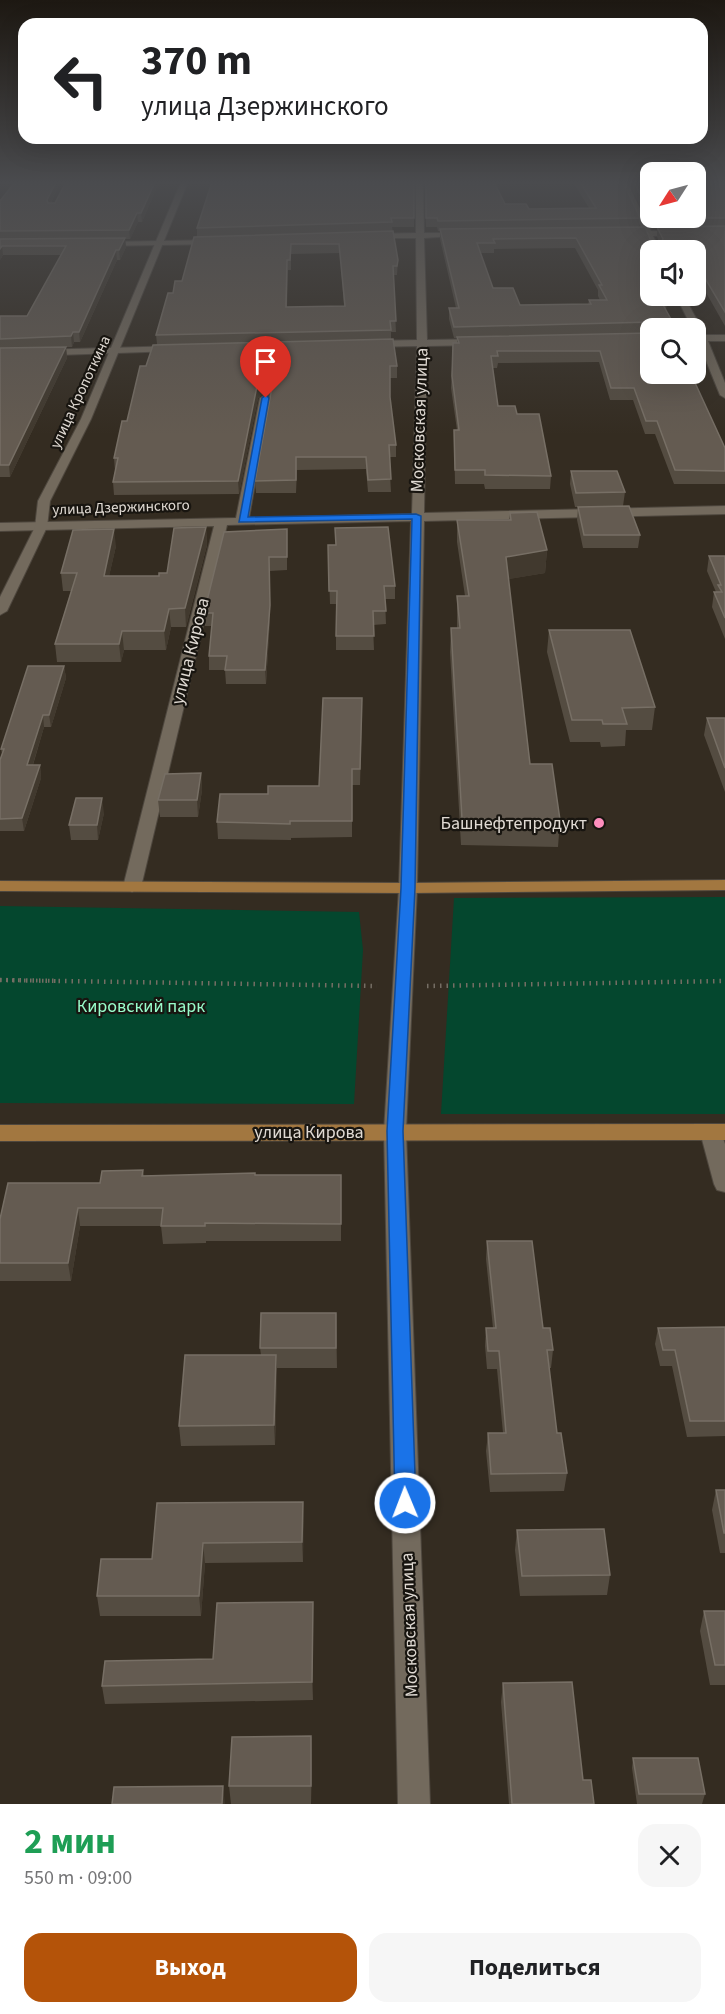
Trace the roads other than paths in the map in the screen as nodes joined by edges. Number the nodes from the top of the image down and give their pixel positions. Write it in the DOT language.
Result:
graph roads {
  1 [pos="152,266"];
  2 [pos="420,266"];
  3 [pos="706,338"];
  4 [pos="725,338"];
  5 [pos="490,342"];
  6 [pos="422,343"];
  7 [pos="363,344"];
  8 [pos="186,348"];
  9 [pos="116,350"];
  10 [pos="706,353"];
  11 [pos="0,354"];
  12 [pos="725,395"];
  13 [pos="266,398"];
  14 [pos="725,510"];
  15 [pos="416,516"];
  16 [pos="222,520"];
  17 [pos="242,520"];
  18 [pos="0,527"];
  19 [pos="41,527"];
  20 [pos="0,611"];
  21 [pos="725,885"];
  22 [pos="0,886"];
  23 [pos="132,887"];
  24 [pos="408,888"];
  25 [pos="395,1131"];
  26 [pos="718,1132"];
  27 [pos="0,1133"];
  28 [pos="725,1184"];
  29 [pos="414,1804"];
  1 -- 9 [label="street, улица Кропоткина"];
  2 -- 6 [label="street, Московская улица"];
  3 -- 4 [label="street"];
  5 -- 6 [label="street"];
  6 -- 7 [label="street"];
  6 -- 15 [label="street, Московская улица"];
  8 -- 9 [label="street"];
  9 -- 11 [label="street"];
  9 -- 19 [label="street, улица Кропоткина"];
  10 -- 12 [label="street"];
  13 -- 17 [label="street"];
  14 -- 15 [label="street, улица Дзержинского"];
  15 -- 17 [label="street, улица Дзержинского"];
  15 -- 24 [label="street, Московская улица"];
  16 -- 17 [label="street, улица Дзержинского"];
  16 -- 19 [label="street, улица Дзержинского"];
  16 -- 23 [label="street, улица Кирова"];
  18 -- 19 [label="street, улица Дзержинского"];
  19 -- 20 [label="street, улица Кропоткина"];
  21 -- 24 [label="main road"];
  22 -- 23 [label="main road"];
  23 -- 24 [label="main road"];
  24 -- 25 [label="street, Московская улица"];
  25 -- 26 [label="main road, улица Кирова"];
  25 -- 27 [label="main road, улица Кирова"];
  25 -- 29 [label="street, Московская улица"];
  26 -- 28 [label="street"];
}
